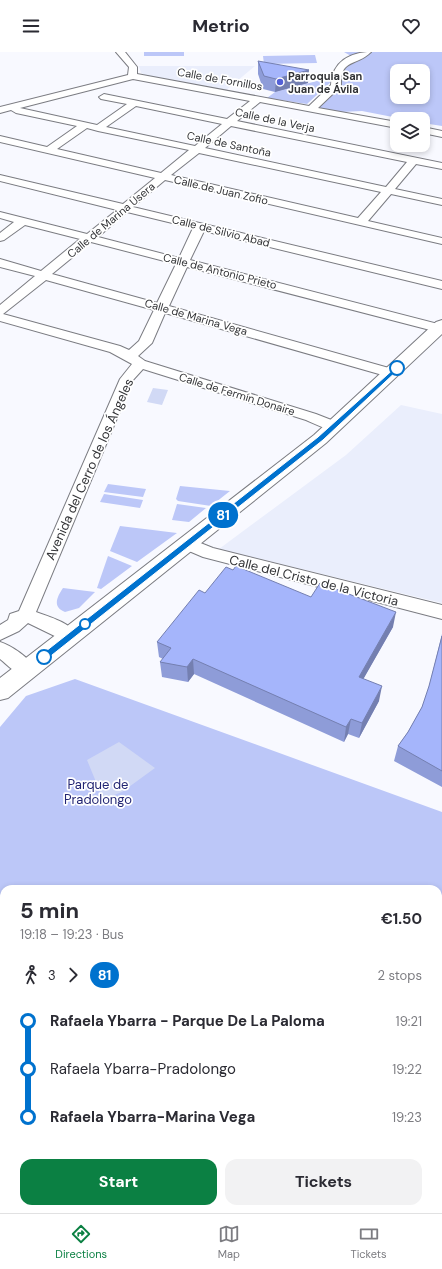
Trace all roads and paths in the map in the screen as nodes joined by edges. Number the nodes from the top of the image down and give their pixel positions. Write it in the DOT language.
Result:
graph roads {
  1 [pos="120,52"];
  2 [pos="367,52"];
  3 [pos="132,76"];
  4 [pos="104,97"];
  5 [pos="258,99"];
  6 [pos="135,103"];
  7 [pos="13,107"];
  8 [pos="311,109"];
  9 [pos="0,110"];
  10 [pos="229,123"];
  11 [pos="390,124"];
  12 [pos="85,125"];
  13 [pos="98,128"];
  14 [pos="430,131"];
  15 [pos="442,134"];
  16 [pos="0,139"];
  17 [pos="197,149"];
  18 [pos="49,150"];
  19 [pos="414,160"];
  20 [pos="442,166"];
  21 [pos="164,177"];
  22 [pos="0,178"];
  23 [pos="388,190"];
  24 [pos="442,202"];
  25 [pos="126,208"];
  26 [pos="0,215"];
  27 [pos="24,221"];
  28 [pos="361,222"];
  29 [pos="200,226"];
  30 [pos="0,238"];
  31 [pos="89,238"];
  32 [pos="442,241"];
  33 [pos="183,262"];
  34 [pos="0,263"];
  35 [pos="44,275"];
  36 [pos="442,285"];
  37 [pos="161,307"];
  38 [pos="0,311"];
  39 [pos="0,317"];
  40 [pos="441,326"];
  41 [pos="135,360"];
  42 [pos="391,373"];
  43 [pos="334,426"];
  44 [pos="188,544"];
  45 [pos="442,612"];
  46 [pos="26,615"];
  47 [pos="0,624"];
  48 [pos="0,633"];
  49 [pos="69,636"];
  50 [pos="0,649"];
  51 [pos="26,670"];
  52 [pos="0,691"];
  1 -- 3 [label="street"];
  2 -- 8 [label="street"];
  3 -- 5 [label="street, Calle de Fornillos"];
  3 -- 7 [label="street"];
  4 -- 6 [label="street, Calle de la Verja"];
  5 -- 8 [label="street, Calle de Fornillos"];
  5 -- 10 [label="street, Calle de Marina Usera"];
  6 -- 10 [label="street, Calle de la Verja"];
  6 -- 13 [label="street"];
  7 -- 9 [label="street"];
  7 -- 12 [label="street, Calle de Santoña"];
  8 -- 11 [label="street, Calle de Fornillos"];
  10 -- 17 [label="street, Calle de Marina Usera"];
  10 -- 19 [label="street, Calle de la Verja"];
  12 -- 13 [label="street, Calle de Santoña"];
  12 -- 18 [label="street"];
  13 -- 17 [label="street, Calle de Santoña"];
  14 -- 15 [label="street"];
  16 -- 18 [label="street, Calle de Juan Zofio"];
  17 -- 21 [label="street, Calle de Marina Usera"];
  17 -- 23 [label="street, Calle de Santoña"];
  18 -- 21 [label="street, Calle de Juan Zofio"];
  19 -- 20 [label="street, Calle de la Verja"];
  19 -- 23 [label="street"];
  21 -- 25 [label="street, Calle de Marina Usera"];
  21 -- 28 [label="street, Calle de Juan Zofio"];
  22 -- 25 [label="street, Calle de Silvio Abad"];
  23 -- 24 [label="street, Calle de Santoña"];
  23 -- 28 [label="street"];
  25 -- 29 [label="street, Calle de Silvio Abad"];
  25 -- 31 [label="street, Calle de Marina Usera"];
  26 -- 27 [label="street, Calle de Antonio Prieto"];
  27 -- 30 [label="street"];
  27 -- 31 [label="street, Calle de Antonio Prieto"];
  28 -- 32 [label="street, Calle de Juan Zofio"];
  29 -- 33 [label="street, Avenida del Cerro de los Ángeles"];
  29 -- 36 [label="street, Calle de Silvio Abad"];
  31 -- 33 [label="street, Calle de Antonio Prieto"];
  31 -- 35 [label="street, Calle de Marina Usera"];
  33 -- 37 [label="street, Avenida del Cerro de los Ángeles"];
  33 -- 40 [label="street, Calle de Antonio Prieto"];
  34 -- 35 [label="street, Calle de Marina Vega"];
  35 -- 37 [label="street, Calle de Marina Vega"];
  35 -- 38 [label="street, Calle de Marina Usera"];
  37 -- 41 [label="street, Avenida del Cerro de los Ángeles"];
  37 -- 42 [label="street, Calle de Marina Vega"];
  39 -- 41 [label="street, Calle de Fermín Donaire"];
  40 -- 42 [label="main road"];
  41 -- 43 [label="street, Calle de Fermín Donaire"];
  41 -- 46 [label="street, Avenida del Cerro de los Ángeles"];
  42 -- 43 [label="main road"];
  43 -- 44 [label="main road"];
  44 -- 45 [label="street, Calle del Cristo de la Victoria"];
  44 -- 49 [label="main road"];
  46 -- 47 [label="street"];
  46 -- 48 [label="street"];
  46 -- 49 [label="street"];
  49 -- 51 [label="main road"];
  50 -- 51 [label="street"];
  51 -- 52 [label="main road"];
}
